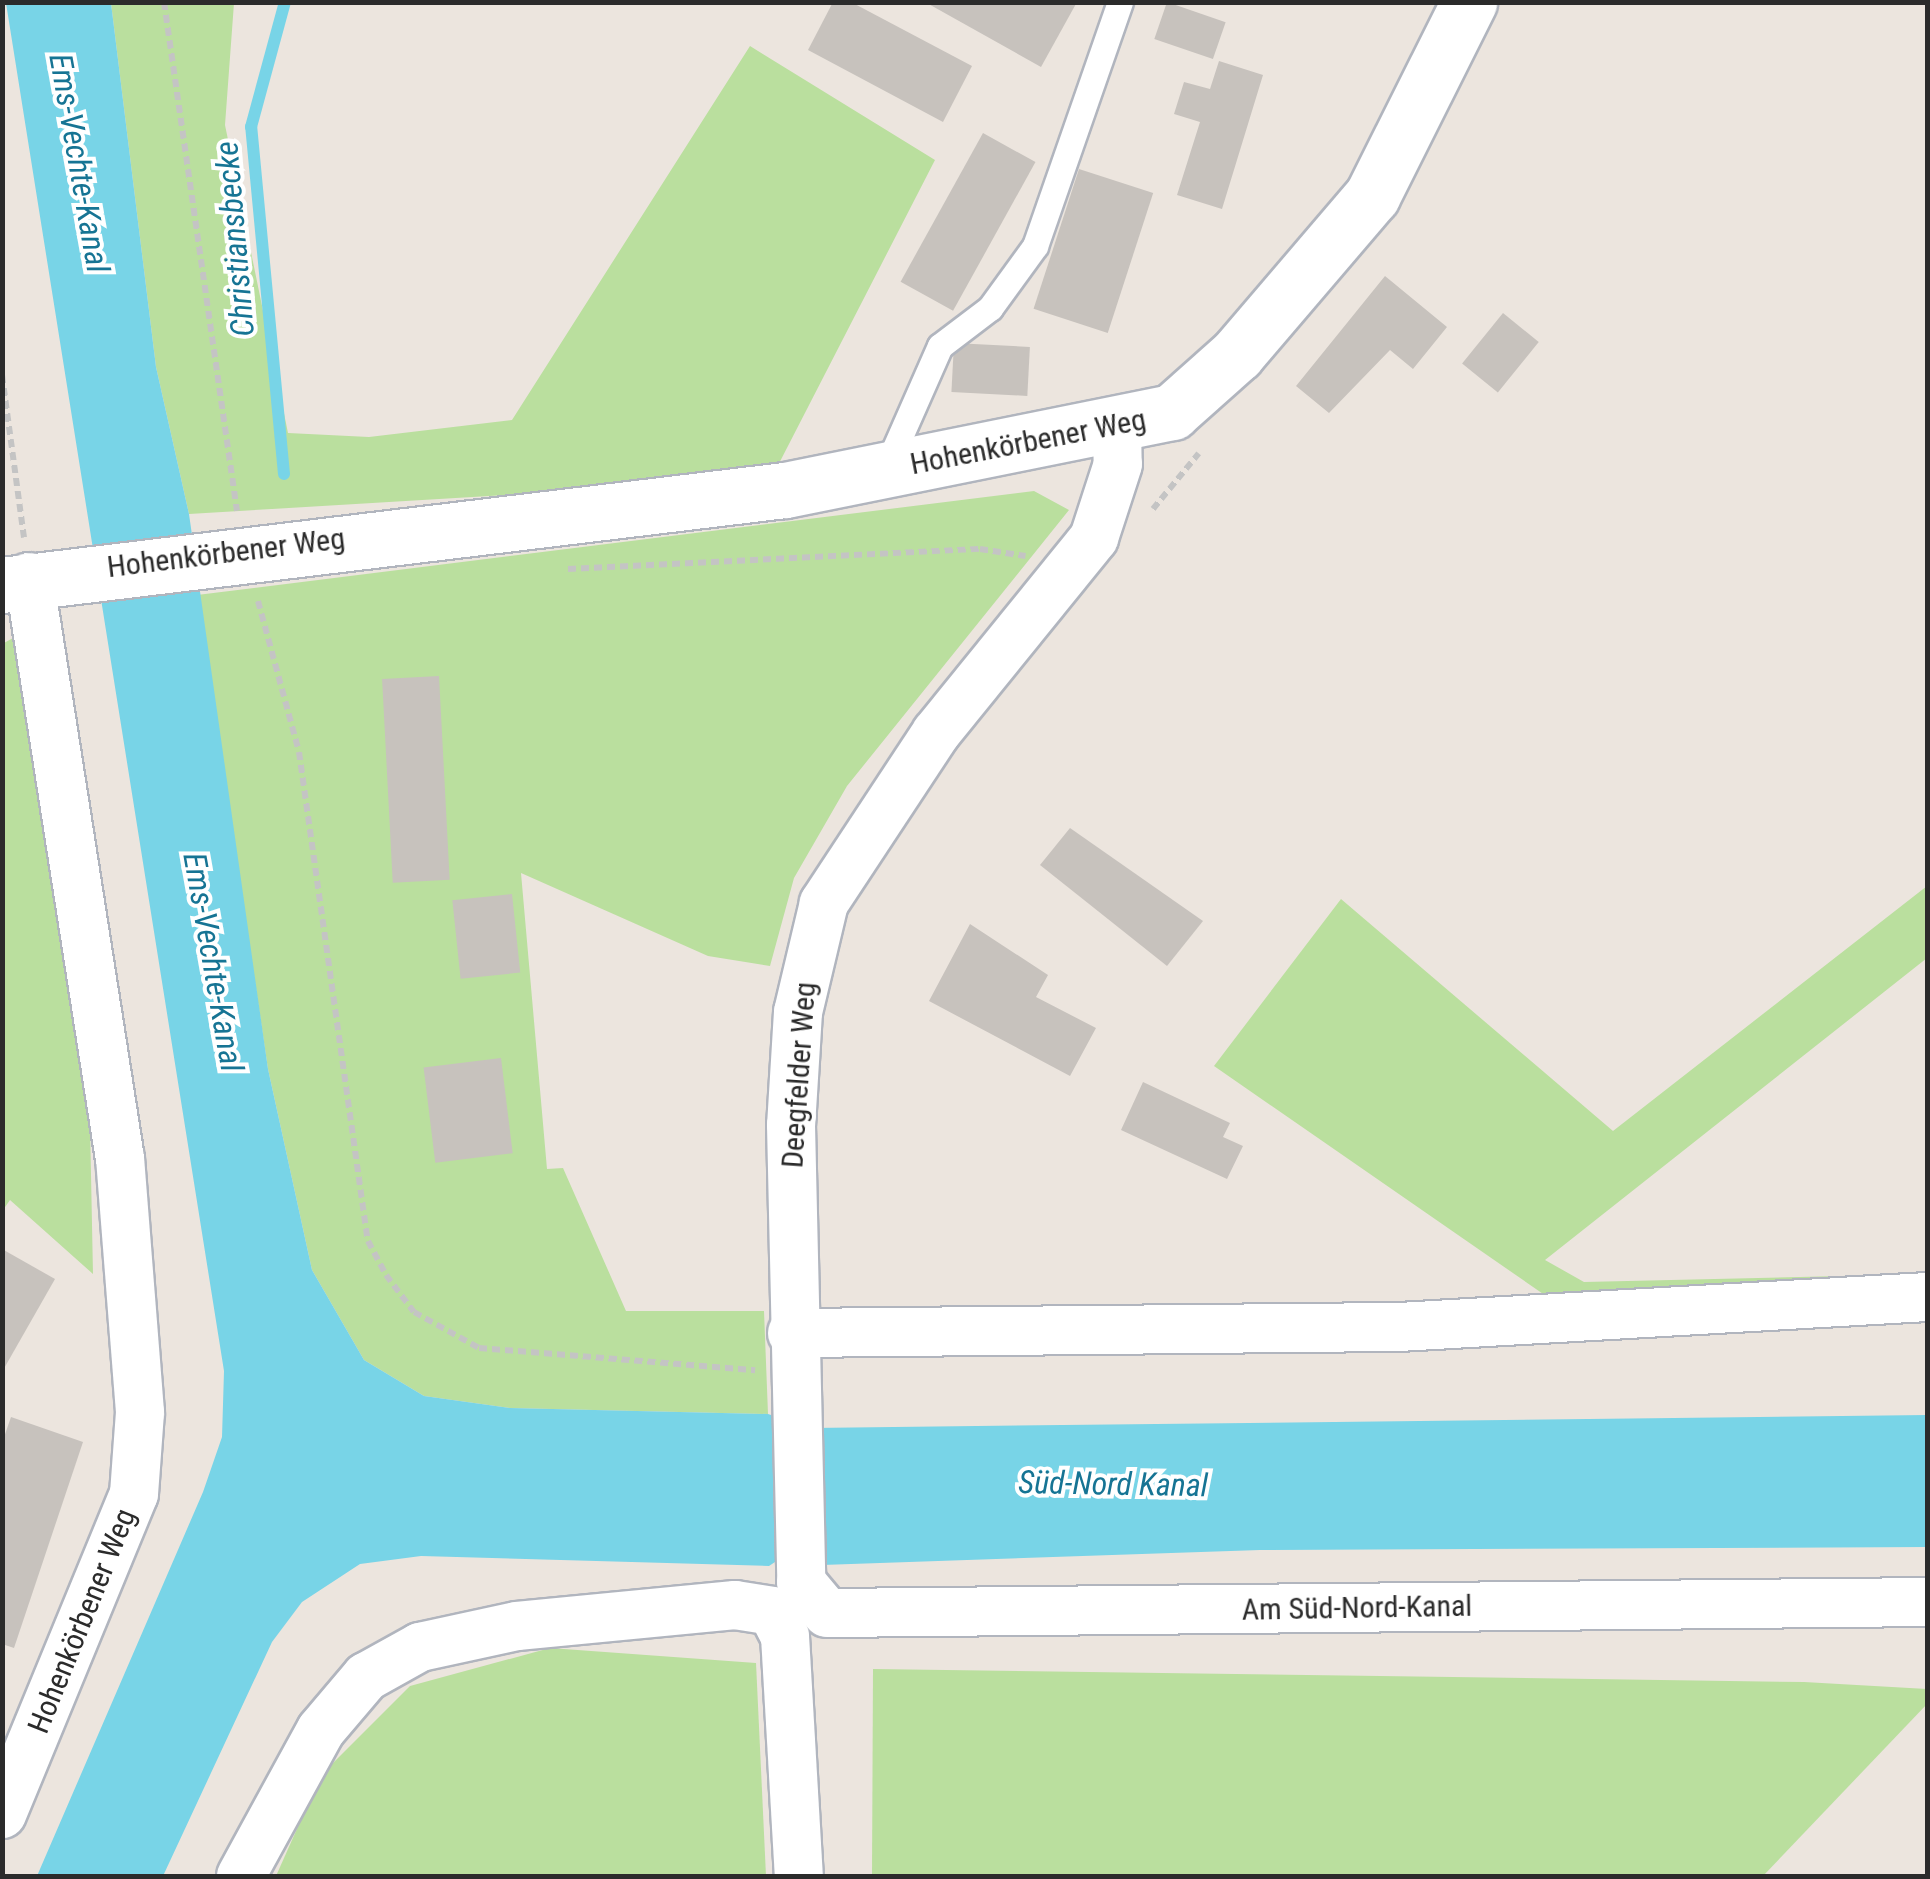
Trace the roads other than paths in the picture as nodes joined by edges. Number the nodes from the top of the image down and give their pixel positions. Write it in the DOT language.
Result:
graph roads {
  1 [pos="1120,2"];
  2 [pos="1468,2"];
  3 [pos="1118,425"];
  4 [pos="885,471"];
  5 [pos="35,578"];
  6 [pos="1928,1297"];
  7 [pos="793,1374"];
  8 [pos="790,1584"];
  9 [pos="1928,1602"];
  10 [pos="2,1814"];
  11 [pos="241,1876"];
  12 [pos="798,1876"];
  1 -- 4 [label="lane"];
  2 -- 3 [label="street, Hohenkörbener Weg"];
  3 -- 4 [label="street, Hohenkörbener Weg"];
  3 -- 7 [label="street, Deegfelder Weg"];
  4 -- 5 [label="street, Hohenkörbener Weg"];
  5 -- 10 [label="street, Hohenkörbener Weg"];
  6 -- 7 [label="street"];
  7 -- 8 [label="street, Deegfelder Weg"];
  8 -- 9 [label="street, Am Süd-Nord-Kanal"];
  8 -- 11 [label="street"];
  8 -- 12 [label="street, Deegfelder Weg"];
}
